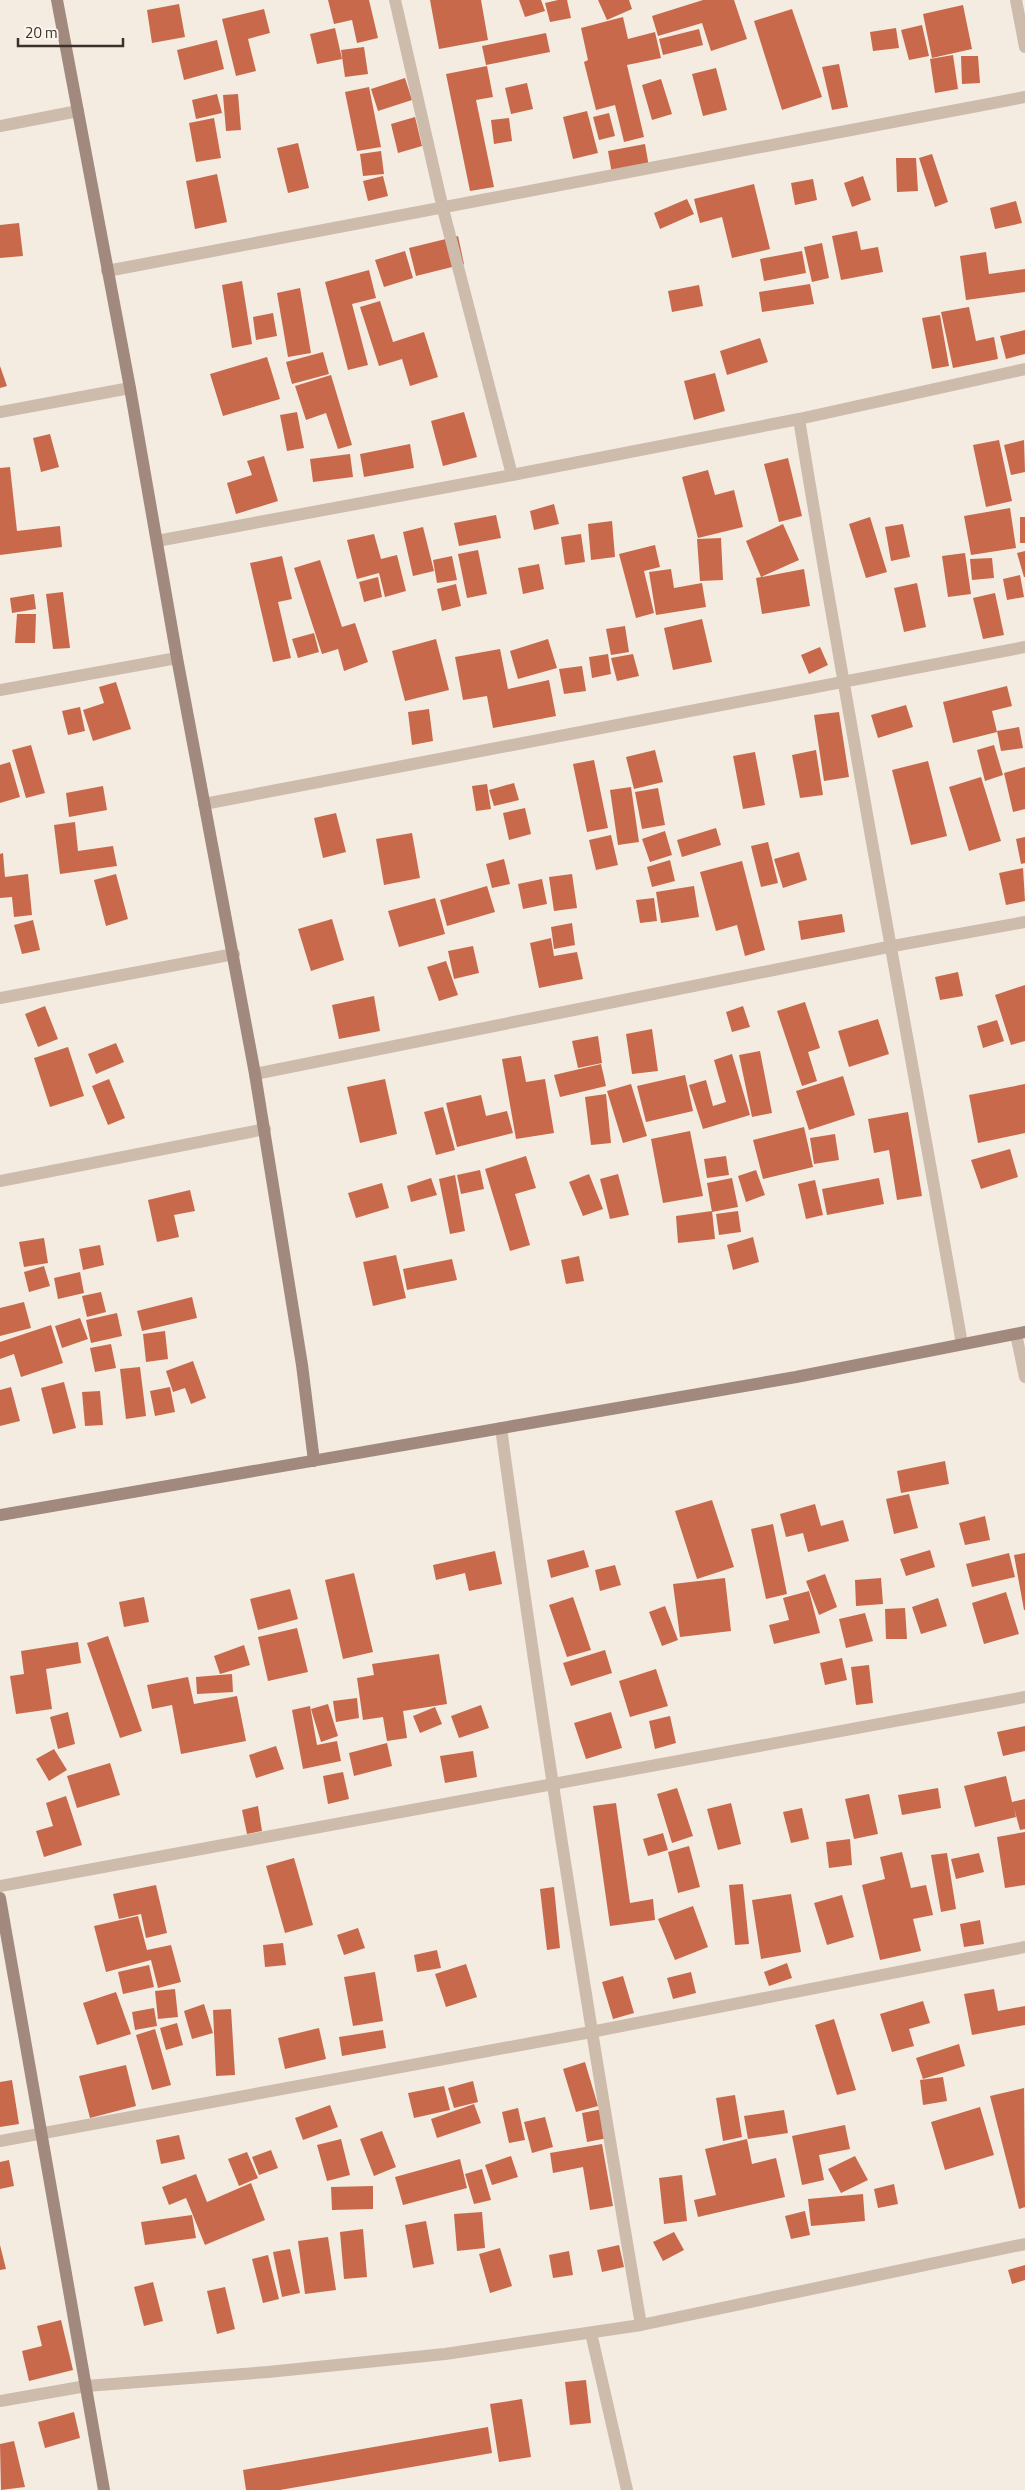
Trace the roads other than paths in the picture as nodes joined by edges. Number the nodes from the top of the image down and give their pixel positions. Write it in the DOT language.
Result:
graph roads {
  1 [pos="57,0"];
  2 [pos="395,0"];
  3 [pos="1016,0"];
  4 [pos="1025,47"];
  5 [pos="1025,97"];
  6 [pos="78,111"];
  7 [pos="0,126"];
  8 [pos="443,209"];
  9 [pos="107,271"];
  10 [pos="1025,369"];
  11 [pos="130,388"];
  12 [pos="0,412"];
  13 [pos="799,419"];
  14 [pos="512,475"];
  15 [pos="157,541"];
  16 [pos="1025,647"];
  17 [pos="177,658"];
  18 [pos="842,683"];
  19 [pos="0,690"];
  20 [pos="204,804"];
  21 [pos="1025,922"];
  22 [pos="893,946"];
  23 [pos="234,954"];
  24 [pos="0,998"];
  25 [pos="255,1074"];
  26 [pos="264,1129"];
  27 [pos="0,1180"];
  28 [pos="1020,1333"];
  29 [pos="962,1344"];
  30 [pos="1025,1377"];
  31 [pos="501,1428"];
  32 [pos="314,1461"];
  33 [pos="0,1515"];
  34 [pos="1025,1697"];
  35 [pos="552,1783"];
  36 [pos="0,1886"];
  37 [pos="0,1898"];
  38 [pos="1025,1947"];
  39 [pos="591,2032"];
  40 [pos="42,2135"];
  41 [pos="0,2141"];
  42 [pos="1025,2244"];
  43 [pos="641,2325"];
  44 [pos="591,2333"];
  45 [pos="86,2386"];
  46 [pos="0,2400"];
  47 [pos="104,2490"];
  48 [pos="627,2490"];
  1 -- 6 [label="street"];
  2 -- 8 [label="street"];
  3 -- 4 [label="street"];
  5 -- 8 [label="street"];
  6 -- 7 [label="street"];
  6 -- 9 [label="street"];
  8 -- 9 [label="street"];
  8 -- 14 [label="street"];
  9 -- 11 [label="street"];
  10 -- 13 [label="street"];
  11 -- 12 [label="street"];
  11 -- 15 [label="street"];
  13 -- 14 [label="street"];
  13 -- 18 [label="street"];
  14 -- 15 [label="street"];
  15 -- 17 [label="street"];
  16 -- 18 [label="street"];
  17 -- 19 [label="street"];
  17 -- 20 [label="street"];
  18 -- 20 [label="street"];
  18 -- 22 [label="street"];
  20 -- 23 [label="street"];
  21 -- 22 [label="street"];
  22 -- 25 [label="street"];
  22 -- 29 [label="street"];
  23 -- 24 [label="street"];
  23 -- 25 [label="street"];
  25 -- 26 [label="street"];
  26 -- 27 [label="street"];
  26 -- 32 [label="street"];
  28 -- 29 [label="street"];
  28 -- 30 [label="street"];
  29 -- 31 [label="street"];
  31 -- 32 [label="street"];
  31 -- 35 [label="street"];
  32 -- 33 [label="street"];
  34 -- 35 [label="street"];
  35 -- 36 [label="street"];
  35 -- 39 [label="street"];
  37 -- 40 [label="street"];
  38 -- 39 [label="street"];
  39 -- 40 [label="street"];
  39 -- 43 [label="street"];
  40 -- 41 [label="street"];
  40 -- 45 [label="street"];
  42 -- 43 [label="street"];
  43 -- 44 [label="street"];
  44 -- 45 [label="street"];
  44 -- 48 [label="street"];
  45 -- 46 [label="street"];
  45 -- 47 [label="street"];
}
